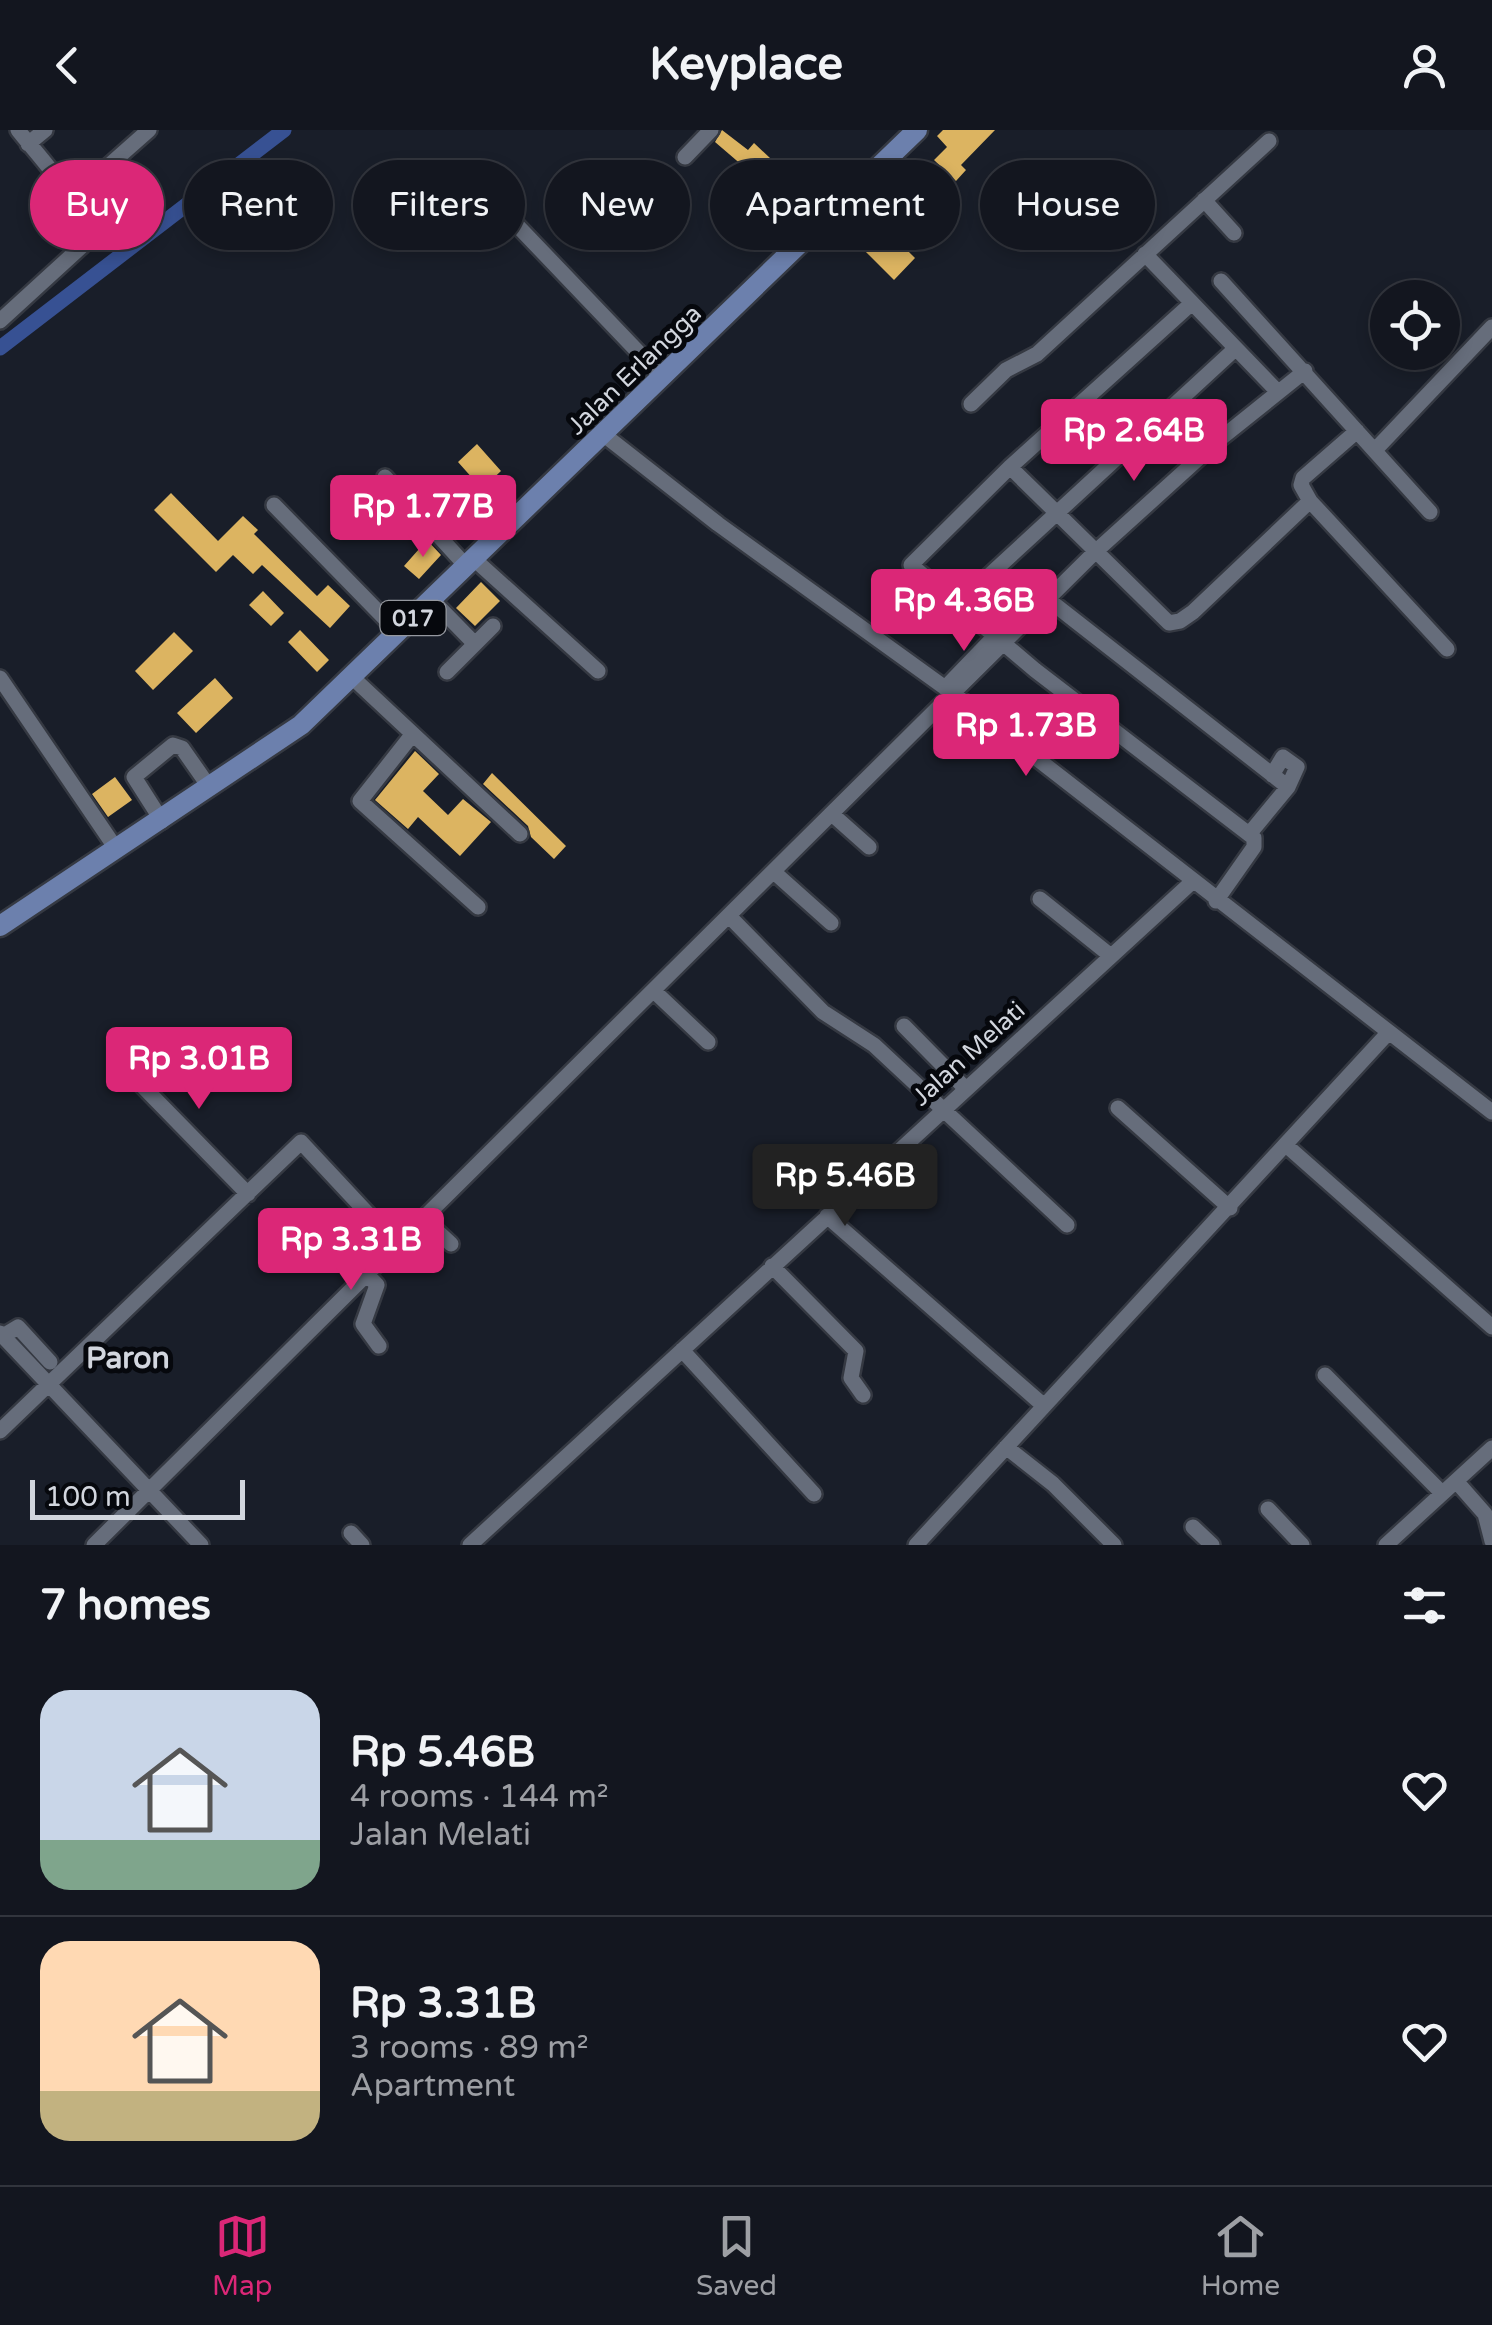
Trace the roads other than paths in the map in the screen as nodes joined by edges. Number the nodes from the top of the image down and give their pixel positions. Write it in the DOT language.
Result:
graph roads {
  1 [pos="18,130"];
  2 [pos="44,130"];
  3 [pos="149,130"];
  4 [pos="711,130"];
  5 [pos="918,130"];
  6 [pos="1269,140"];
  7 [pos="28,144"];
  8 [pos="685,157"];
  9 [pos="41,160"];
  10 [pos="115,160"];
  11 [pos="1204,200"];
  12 [pos="1234,233"];
  13 [pos="525,234"];
  14 [pos="78,250"];
  15 [pos="1145,254"];
  16 [pos="1220,280"];
  17 [pos="1192,303"];
  18 [pos="0,321"];
  19 [pos="1492,327"];
  20 [pos="1235,349"];
  21 [pos="1305,371"];
  22 [pos="662,377"];
  23 [pos="1278,392"];
  24 [pos="971,404"];
  25 [pos="1357,431"];
  26 [pos="603,434"];
  27 [pos="1376,450"];
  28 [pos="1010,467"];
  29 [pos="386,477"];
  30 [pos="1310,500"];
  31 [pos="274,506"];
  32 [pos="1056,512"];
  33 [pos="1430,512"];
  34 [pos="1094,553"];
  35 [pos="470,563"];
  36 [pos="432,600"];
  37 [pos="1050,600"];
  38 [pos="957,605"];
  39 [pos="493,626"];
  40 [pos="398,632"];
  41 [pos="1000,640"];
  42 [pos="474,643"];
  43 [pos="1447,650"];
  44 [pos="447,672"];
  45 [pos="598,672"];
  46 [pos="0,678"];
  47 [pos="353,678"];
  48 [pos="950,692"];
  49 [pos="412,735"];
  50 [pos="210,788"];
  51 [pos="834,815"];
  52 [pos="162,821"];
  53 [pos="520,834"];
  54 [pos="1250,834"];
  55 [pos="869,847"];
  56 [pos="117,850"];
  57 [pos="774,873"];
  58 [pos="1192,882"];
  59 [pos="1040,899"];
  60 [pos="1216,901"];
  61 [pos="478,907"];
  62 [pos="730,918"];
  63 [pos="831,923"];
  64 [pos="0,926"];
  65 [pos="1111,956"];
  66 [pos="655,992"];
  67 [pos="904,1026"];
  68 [pos="1389,1032"];
  69 [pos="708,1042"];
  70 [pos="118,1061"];
  71 [pos="966,1088"];
  72 [pos="1118,1108"];
  73 [pos="942,1110"];
  74 [pos="1492,1112"];
  75 [pos="1287,1146"];
  76 [pos="248,1194"];
  77 [pos="1230,1208"];
  78 [pos="826,1216"];
  79 [pos="316,1220"];
  80 [pos="425,1220"];
  81 [pos="1067,1225"];
  82 [pos="451,1244"];
  83 [pos="398,1246"];
  84 [pos="772,1266"];
  85 [pos="368,1276"];
  86 [pos="1492,1327"];
  87 [pos="1,1334"];
  88 [pos="380,1346"];
  89 [pos="682,1350"];
  90 [pos="50,1362"];
  91 [pos="1325,1374"];
  92 [pos="48,1384"];
  93 [pos="863,1395"];
  94 [pos="1042,1405"];
  95 [pos="0,1431"];
  96 [pos="1006,1448"];
  97 [pos="1492,1448"];
  98 [pos="1456,1481"];
  99 [pos="152,1490"];
  100 [pos="814,1494"];
  101 [pos="1442,1494"];
  102 [pos="1268,1510"];
  103 [pos="1193,1527"];
  104 [pos="928,1532"];
  105 [pos="1492,1541"];
  106 [pos="94,1545"];
  107 [pos="200,1545"];
  108 [pos="470,1545"];
  109 [pos="916,1545"];
  110 [pos="942,1545"];
  111 [pos="1114,1545"];
  112 [pos="1212,1545"];
  113 [pos="1302,1545"];
  114 [pos="1386,1545"];
  1 -- 7 [label="street"];
  2 -- 7 [label="street"];
  3 -- 10 [label="street"];
  4 -- 8 [label="street"];
  5 -- 22 [label="main road, Jalan Erlangga / 017"];
  6 -- 11 [label="street"];
  7 -- 9 [label="street"];
  11 -- 12 [label="street"];
  11 -- 15 [label="street"];
  13 -- 22 [label="street"];
  14 -- 18 [label="street"];
  15 -- 17 [label="street"];
  15 -- 24 [label="street"];
  16 -- 21 [label="street"];
  17 -- 20 [label="street"];
  17 -- 28 [label="street"];
  19 -- 27 [label="street"];
  20 -- 23 [label="street"];
  20 -- 32 [label="street"];
  21 -- 23 [label="street"];
  21 -- 25 [label="street"];
  22 -- 26 [label="main road, Jalan Erlangga / 017"];
  23 -- 34 [label="street"];
  25 -- 27 [label="street"];
  25 -- 30 [label="street"];
  26 -- 35 [label="main road, Jalan Erlangga / 017"];
  26 -- 48 [label="street"];
  27 -- 33 [label="street"];
  28 -- 32 [label="street"];
  28 -- 38 [label="street"];
  29 -- 35 [label="street"];
  30 -- 34 [label="street"];
  30 -- 43 [label="street"];
  31 -- 40 [label="street"];
  32 -- 34 [label="street"];
  32 -- 38 [label="street"];
  34 -- 37 [label="street"];
  35 -- 36 [label="main road, Jalan Erlangga / 017"];
  35 -- 45 [label="street"];
  36 -- 40 [label="main road, Jalan Erlangga / 017"];
  36 -- 42 [label="street"];
  37 -- 41 [label="street"];
  37 -- 54 [label="street"];
  38 -- 41 [label="street"];
  39 -- 42 [label="street"];
  40 -- 47 [label="main road, Jalan Erlangga / 017"];
  41 -- 48 [label="street"];
  41 -- 54 [label="street"];
  42 -- 44 [label="street"];
  46 -- 56 [label="street"];
  47 -- 49 [label="street"];
  47 -- 50 [label="main road, Jalan Erlangga / 017"];
  48 -- 51 [label="street"];
  48 -- 58 [label="street"];
  49 -- 53 [label="street"];
  49 -- 61 [label="street"];
  50 -- 52 [label="main road, Jalan Erlangga / 017"];
  50 -- 52 [label="street"];
  51 -- 55 [label="street"];
  51 -- 57 [label="street"];
  52 -- 56 [label="main road, Jalan Erlangga / 017"];
  54 -- 60 [label="street"];
  56 -- 64 [label="main road, Jalan Erlangga / 017"];
  57 -- 62 [label="street"];
  57 -- 63 [label="street"];
  58 -- 60 [label="street"];
  58 -- 65 [label="street, Jalan Melati"];
  59 -- 65 [label="street"];
  60 -- 68 [label="street"];
  62 -- 66 [label="street"];
  62 -- 73 [label="street"];
  65 -- 71 [label="street, Jalan Melati"];
  66 -- 69 [label="street"];
  66 -- 80 [label="street"];
  67 -- 71 [label="street"];
  68 -- 74 [label="street"];
  68 -- 75 [label="street"];
  70 -- 76 [label="street"];
  71 -- 73 [label="street, Jalan Melati"];
  72 -- 77 [label="street"];
  73 -- 78 [label="street, Jalan Melati"];
  73 -- 81 [label="street"];
  75 -- 77 [label="street"];
  75 -- 86 [label="street"];
  76 -- 83 [label="street"];
  76 -- 92 [label="street"];
  77 -- 94 [label="street"];
  78 -- 84 [label="street, Jalan Melati"];
  78 -- 94 [label="street"];
  79 -- 85 [label="street"];
  80 -- 82 [label="street"];
  80 -- 83 [label="street"];
  83 -- 85 [label="street"];
  84 -- 89 [label="street, Jalan Melati"];
  84 -- 93 [label="street"];
  85 -- 88 [label="street"];
  85 -- 99 [label="street"];
  87 -- 90 [label="street"];
  87 -- 92 [label="street"];
  89 -- 100 [label="street"];
  89 -- 108 [label="street, Jalan Melati"];
  91 -- 101 [label="street"];
  92 -- 95 [label="street"];
  92 -- 99 [label="street"];
  94 -- 96 [label="street"];
  96 -- 104 [label="street"];
  96 -- 111 [label="street"];
  97 -- 98 [label="street"];
  98 -- 101 [label="street"];
  98 -- 105 [label="street"];
  99 -- 106 [label="street"];
  99 -- 107 [label="street"];
  101 -- 114 [label="street"];
  102 -- 113 [label="street"];
  103 -- 112 [label="street"];
  104 -- 109 [label="street"];
  104 -- 110 [label="street"];
}
